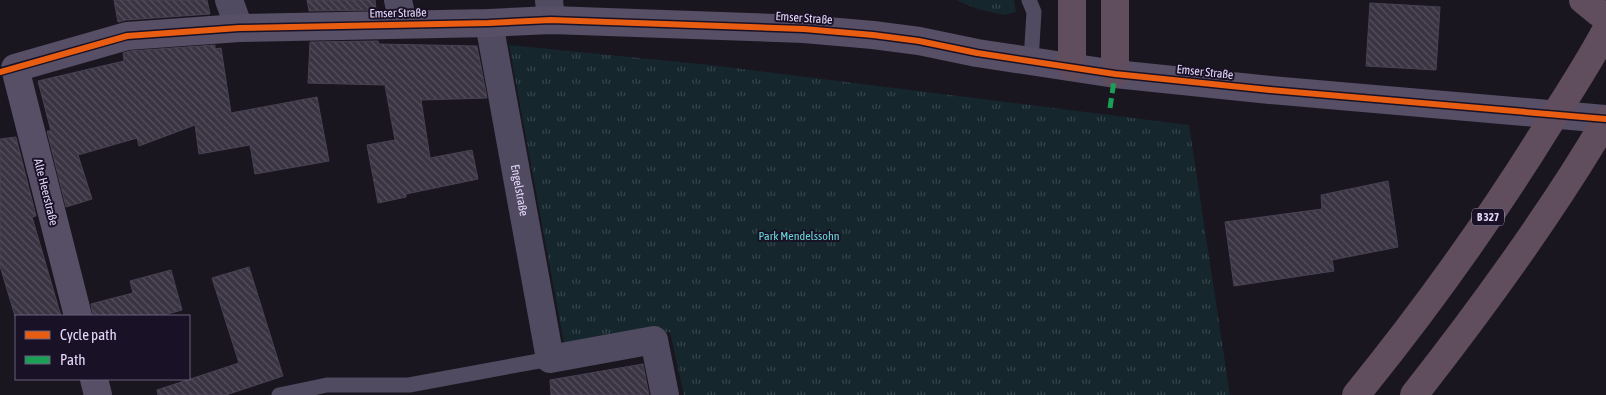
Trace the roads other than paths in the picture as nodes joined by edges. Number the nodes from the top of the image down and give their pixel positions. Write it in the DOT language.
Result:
graph roads {
  1 [pos="229,0"];
  2 [pos="1029,0"];
  3 [pos="1072,0"];
  4 [pos="1115,0"];
  5 [pos="1583,0"];
  6 [pos="550,10"];
  7 [pos="400,12"];
  8 [pos="1606,16"];
  9 [pos="489,23"];
  10 [pos="238,28"];
  11 [pos="1606,30"];
  12 [pos="1031,61"];
  13 [pos="1072,67"];
  14 [pos="7,70"];
  15 [pos="1115,74"];
  16 [pos="1606,120"];
  17 [pos="78,315"];
  18 [pos="550,358"];
  19 [pos="94,380"];
  20 [pos="98,395"];
  21 [pos="279,395"];
  22 [pos="666,395"];
  23 [pos="1356,395"];
  24 [pos="1414,395"];
  1 -- 10 [label="street"];
  2 -- 12 [label="lane"];
  3 -- 13 [label="highway"];
  4 -- 15 [label="highway"];
  5 -- 8 [label="highway"];
  6 -- 9 [label="street, Emser Straße"];
  6 -- 12 [label="street, Emser Straße"];
  7 -- 9 [label="street, Emser Straße"];
  7 -- 10 [label="street, Emser Straße"];
  9 -- 18 [label="street, Engelstraße"];
  10 -- 14 [label="street, Emser Straße"];
  11 -- 23 [label="highway, B 327, bridge"];
  12 -- 13 [label="street, Emser Straße"];
  13 -- 15 [label="street, Emser Straße"];
  14 -- 17 [label="street, Alte Heerstraße"];
  15 -- 16 [label="street, Emser Straße"];
  16 -- 24 [label="highway"];
  18 -- 21 [label="lane"];
  18 -- 22 [label="street"];
  19 -- 20 [label="street"];
}
